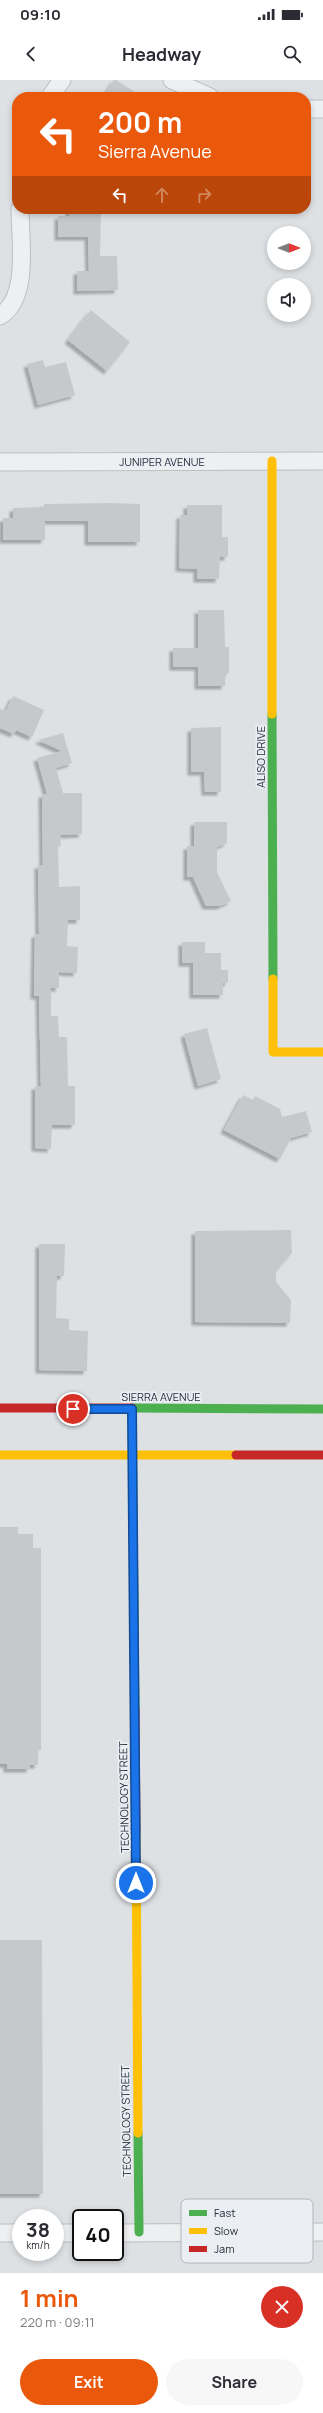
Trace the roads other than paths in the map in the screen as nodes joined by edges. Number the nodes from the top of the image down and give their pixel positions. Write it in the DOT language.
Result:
graph roads {
  1 [pos="62,80"];
  2 [pos="172,80"];
  3 [pos="54,92"];
  4 [pos="199,92"];
  5 [pos="311,109"];
  6 [pos="323,109"];
  7 [pos="20,214"];
  8 [pos="5,311"];
  9 [pos="272,461"];
  10 [pos="323,461"];
  11 [pos="0,462"];
  12 [pos="323,1052"];
  13 [pos="0,1408"];
  14 [pos="132,1409"];
  15 [pos="323,1409"];
  16 [pos="132,1455"];
  17 [pos="323,1455"];
  18 [pos="0,1456"];
  19 [pos="124,2232"];
  20 [pos="139,2232"];
  21 [pos="181,2232"];
  22 [pos="0,2233"];
  23 [pos="12,2233"];
  1 -- 3 [label="street"];
  2 -- 4 [label="street"];
  5 -- 6 [label="street"];
  7 -- 8 [label="street"];
  9 -- 10 [label="street, JUNIPER AVENUE"];
  9 -- 11 [label="street, JUNIPER AVENUE"];
  9 -- 12 [label="street, ALISO DRIVE"];
  13 -- 14 [label="street, SIERRA AVENUE"];
  14 -- 15 [label="street, SIERRA AVENUE"];
  14 -- 16 [label="street, TECHNOLOGY STREET"];
  16 -- 17 [label="street"];
  16 -- 18 [label="street"];
  16 -- 20 [label="street, TECHNOLOGY STREET"];
  19 -- 20 [label="street"];
  20 -- 21 [label="street"];
  22 -- 23 [label="street"];
}
